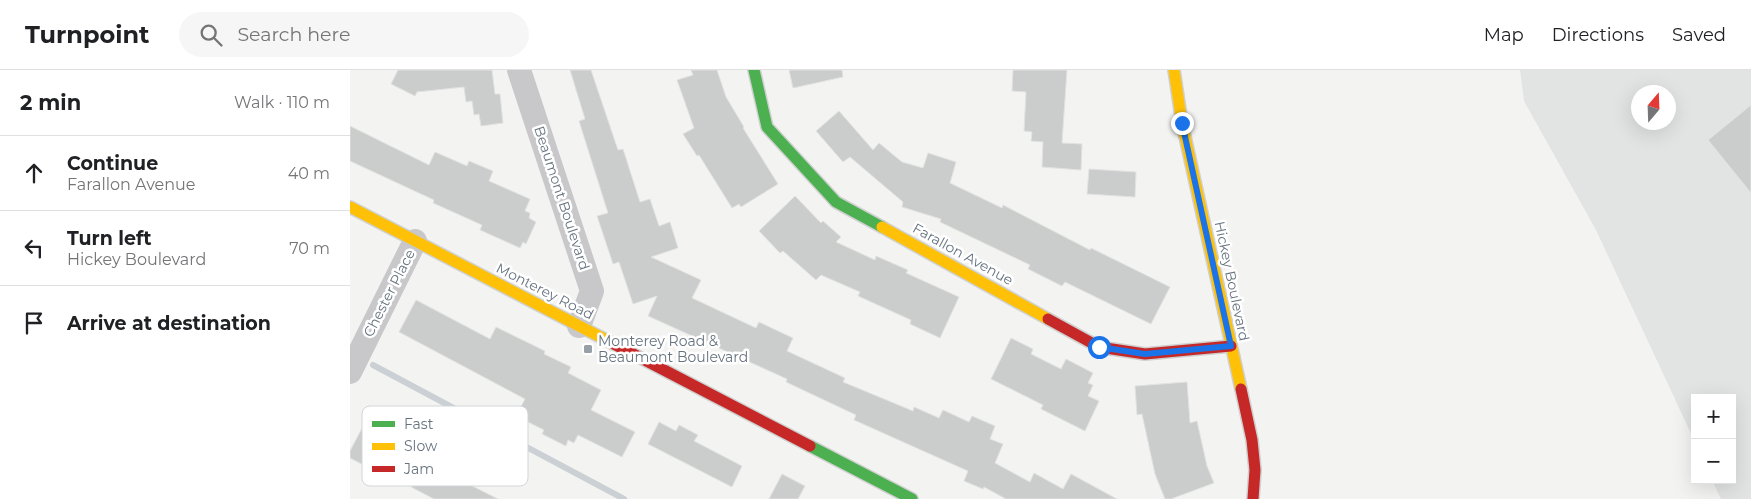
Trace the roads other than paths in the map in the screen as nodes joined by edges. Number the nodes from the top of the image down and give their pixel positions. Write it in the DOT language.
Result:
graph roads {
  1 [pos="519,70"];
  2 [pos="754,70"];
  3 [pos="1174,70"];
  4 [pos="350,207"];
  5 [pos="415,241"];
  6 [pos="579,326"];
  7 [pos="1231,346"];
  8 [pos="350,372"];
  9 [pos="912,499"];
  10 [pos="1253,499"];
  1 -- 6 [label="street, Beaumont Boulevard"];
  2 -- 7 [label="main road, Farallon Avenue"];
  3 -- 7 [label="main road, Hickey Boulevard"];
  4 -- 5 [label="main road, Monterey Road"];
  5 -- 6 [label="main road, Monterey Road"];
  5 -- 8 [label="street, Chester Place"];
  6 -- 9 [label="main road, Monterey Road"];
  7 -- 10 [label="main road, Hickey Boulevard"];
}
